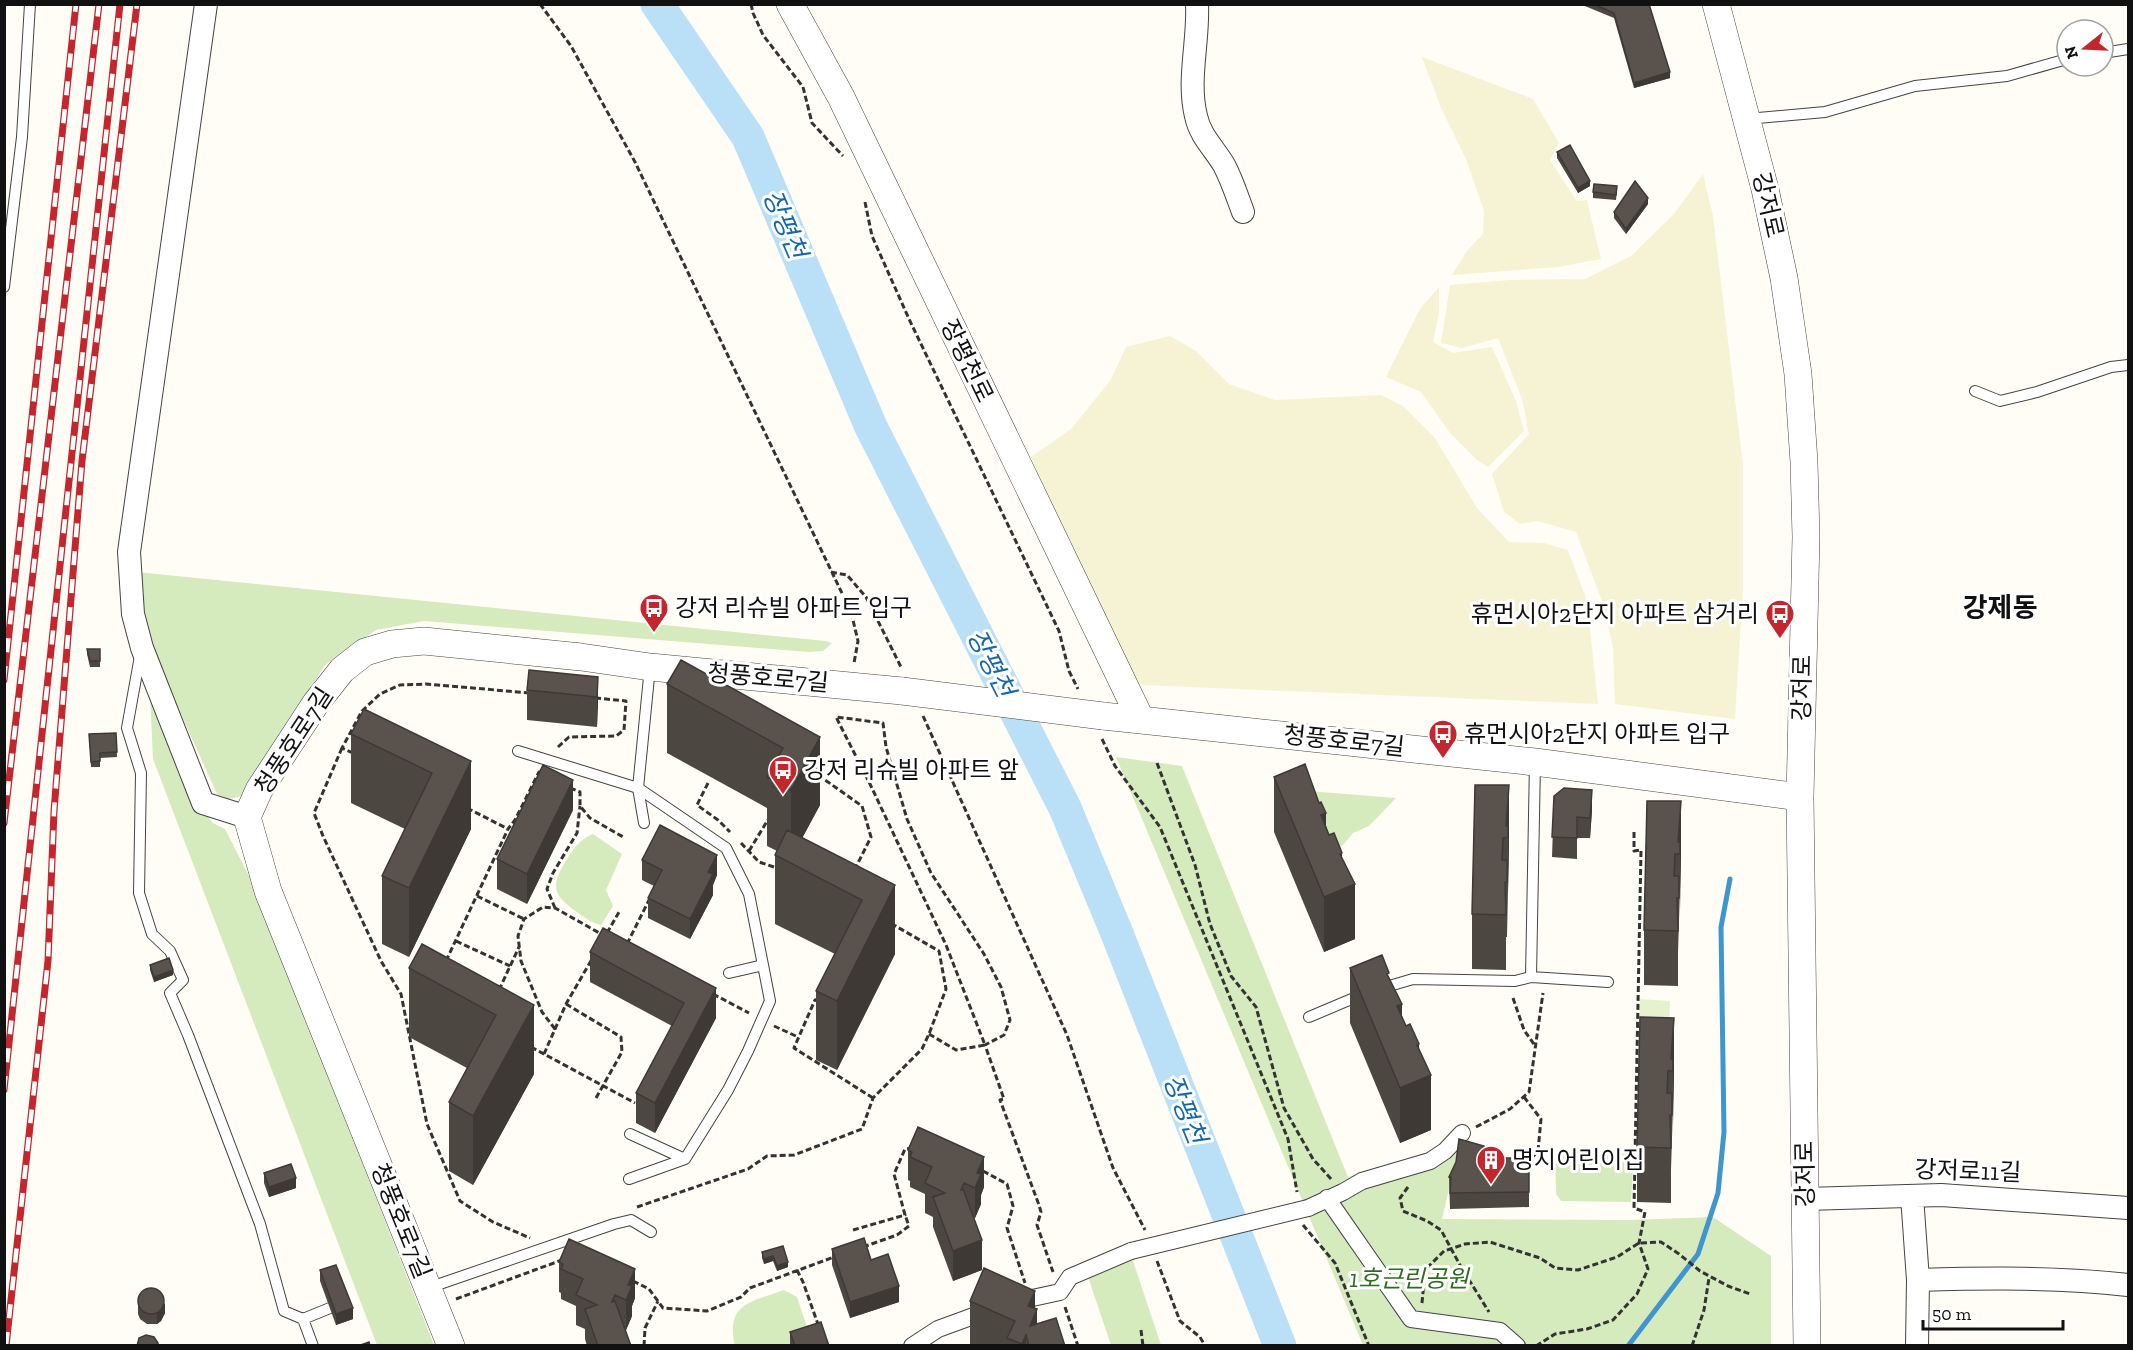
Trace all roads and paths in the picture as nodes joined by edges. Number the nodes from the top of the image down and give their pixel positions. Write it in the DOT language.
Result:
graph roads {
  1 [pos="30,4"];
  2 [pos="206,4"];
  3 [pos="540,4"];
  4 [pos="751,4"];
  5 [pos="790,4"];
  6 [pos="1197,4"];
  7 [pos="1716,4"];
  8 [pos="2055,62"];
  9 [pos="1747,119"];
  10 [pos="847,161"];
  11 [pos="865,202"];
  12 [pos="1243,212"];
  13 [pos="4,287"];
  14 [pos="2128,364"];
  15 [pos="1975,391"];
  16 [pos="831,573"];
  17 [pos="142,648"];
  18 [pos="650,667"];
  19 [pos="902,681"];
  20 [pos="850,686"];
  21 [pos="1080,692"];
  22 [pos="537,693"];
  23 [pos="593,698"];
  24 [pos="921,711"];
  25 [pos="1141,720"];
  26 [pos="1101,725"];
  27 [pos="342,748"];
  28 [pos="518,751"];
  29 [pos="353,753"];
  30 [pos="556,755"];
  31 [pos="1157,762"];
  32 [pos="1535,762"];
  33 [pos="814,772"];
  34 [pos="548,779"];
  35 [pos="708,783"];
  36 [pos="569,788"];
  37 [pos="638,788"];
  38 [pos="1800,797"];
  39 [pos="580,806"];
  40 [pos="467,808"];
  41 [pos="247,817"];
  42 [pos="770,817"];
  43 [pos="644,823"];
  44 [pos="508,828"];
  45 [pos="1634,829"];
  46 [pos="625,838"];
  47 [pos="749,851"];
  48 [pos="778,869"];
  49 [pos="851,877"];
  50 [pos="477,896"];
  51 [pos="649,900"];
  52 [pos="555,908"];
  53 [pos="619,912"];
  54 [pos="524,920"];
  55 [pos="887,922"];
  56 [pos="456,941"];
  57 [pos="519,945"];
  58 [pos="626,948"];
  59 [pos="594,956"];
  60 [pos="763,965"];
  61 [pos="510,966"];
  62 [pos="442,971"];
  63 [pos="729,973"];
  64 [pos="1531,977"];
  65 [pos="1608,982"];
  66 [pos="708,991"];
  67 [pos="1544,993"];
  68 [pos="497,994"];
  69 [pos="826,997"];
  70 [pos="1513,998"];
  71 [pos="566,1004"];
  72 [pos="748,1013"];
  73 [pos="1309,1017"];
  74 [pos="774,1026"];
  75 [pos="555,1029"];
  76 [pos="929,1034"];
  77 [pos="798,1037"];
  78 [pos="524,1043"];
  79 [pos="985,1045"];
  80 [pos="1537,1047"];
  81 [pos="544,1054"];
  82 [pos="604,1086"];
  83 [pos="1524,1097"];
  84 [pos="596,1098"];
  85 [pos="873,1098"];
  86 [pos="635,1103"];
  87 [pos="1462,1133"];
  88 [pos="630,1134"];
  89 [pos="915,1148"];
  90 [pos="685,1159"];
  91 [pos="1506,1161"];
  92 [pos="1413,1166"];
  93 [pos="1525,1166"];
  94 [pos="974,1167"];
  95 [pos="628,1179"];
  96 [pos="1335,1195"];
  97 [pos="1912,1196"];
  98 [pos="1806,1199"];
  99 [pos="1302,1206"];
  100 [pos="2128,1208"];
  101 [pos="632,1209"];
  102 [pos="905,1215"];
  103 [pos="853,1230"];
  104 [pos="1145,1230"];
  105 [pos="651,1232"];
  106 [pos="532,1239"];
  107 [pos="1639,1243"];
  108 [pos="1451,1249"];
  109 [pos="853,1250"];
  110 [pos="841,1254"];
  111 [pos="1156,1260"];
  112 [pos="571,1261"];
  113 [pos="797,1270"];
  114 [pos="1071,1277"];
  115 [pos="1709,1277"];
  116 [pos="630,1280"];
  117 [pos="1918,1280"];
  118 [pos="2128,1285"];
  119 [pos="428,1288"];
  120 [pos="1060,1292"];
  121 [pos="1750,1294"];
  122 [pos="1030,1298"];
  123 [pos="657,1301"];
  124 [pos="454,1303"];
  125 [pos="330,1308"];
  126 [pos="303,1319"];
  127 [pos="1428,1322"];
  128 [pos="819,1329"];
  129 [pos="1141,1330"];
  130 [pos="1500,1331"];
  131 [pos="313,1346"];
  132 [pos="451,1346"];
  133 [pos="644,1346"];
  134 [pos="912,1346"];
  135 [pos="1078,1346"];
  136 [pos="1143,1346"];
  137 [pos="1205,1346"];
  138 [pos="1369,1346"];
  139 [pos="1517,1346"];
  140 [pos="1536,1346"];
  141 [pos="1692,1346"];
  142 [pos="1807,1346"];
  143 [pos="1917,1346"];
  1 -- 13 [label="lane"];
  2 -- 17 [label="street"];
  3 -- 16 [label="path"];
  4 -- 10 [label="path"];
  5 -- 25 [label="street, 장평천로"];
  6 -- 12 [label="street"];
  7 -- 9 [label="street, 강저로"];
  8 -- 9 [label="lane"];
  9 -- 38 [label="street, 강저로"];
  11 -- 21 [label="path"];
  14 -- 15 [label="lane"];
  16 -- 19 [label="path"];
  16 -- 20 [label="path"];
  17 -- 41 [label="street"];
  17 -- 126 [label="lane"];
  18 -- 20 [label="street, 청풍호로7길"];
  18 -- 37 [label="lane"];
  18 -- 41 [label="street, 청풍호로7길"];
  19 -- 20 [label="street, 청풍호로7길"];
  19 -- 26 [label="street, 청풍호로7길, bridge"];
  22 -- 27 [label="path"];
  23 -- 30 [label="path"];
  24 -- 104 [label="path"];
  25 -- 26 [label="street, 청풍호로7길"];
  25 -- 32 [label="street, 청풍호로7길"];
  26 -- 99 [label="path"];
  27 -- 29 [label="path"];
  27 -- 106 [label="path"];
  28 -- 37 [label="lane"];
  31 -- 96 [label="path"];
  32 -- 38 [label="street, 청풍호로7길"];
  32 -- 64 [label="lane"];
  33 -- 49 [label="path"];
  34 -- 44 [label="path"];
  35 -- 47 [label="path"];
  36 -- 39 [label="path"];
  37 -- 43 [label="lane"];
  37 -- 60 [label="lane"];
  38 -- 98 [label="street, 강저로"];
  39 -- 46 [label="path"];
  39 -- 52 [label="path"];
  40 -- 44 [label="path"];
  41 -- 119 [label="street, 청풍호로7길"];
  42 -- 47 [label="path"];
  44 -- 50 [label="path"];
  45 -- 107 [label="path"];
  47 -- 48 [label="path"];
  50 -- 54 [label="path"];
  50 -- 56 [label="path"];
  51 -- 58 [label="path"];
  52 -- 53 [label="path"];
  52 -- 54 [label="path"];
  54 -- 57 [label="path"];
  55 -- 76 [label="path"];
  56 -- 61 [label="path"];
  56 -- 62 [label="path"];
  57 -- 61 [label="path"];
  57 -- 75 [label="path"];
  59 -- 71 [label="path"];
  60 -- 63 [label="lane"];
  60 -- 90 [label="lane"];
  61 -- 68 [label="path"];
  64 -- 65 [label="lane"];
  64 -- 73 [label="lane"];
  66 -- 72 [label="path"];
  67 -- 80 [label="path"];
  69 -- 77 [label="path"];
  70 -- 80 [label="path"];
  71 -- 75 [label="path"];
  71 -- 82 [label="path"];
  74 -- 77 [label="path"];
  75 -- 81 [label="path"];
  76 -- 79 [label="path"];
  76 -- 85 [label="path"];
  77 -- 85 [label="path"];
  78 -- 81 [label="path"];
  79 -- 79 [label="path"];
  79 -- 114 [label="path"];
  80 -- 83 [label="path"];
  81 -- 82 [label="path"];
  82 -- 84 [label="path"];
  82 -- 86 [label="path"];
  83 -- 87 [label="path"];
  83 -- 93 [label="path"];
  85 -- 101 [label="path"];
  87 -- 91 [label="path"];
  87 -- 92 [label="street"];
  88 -- 90 [label="lane"];
  89 -- 102 [label="path"];
  90 -- 95 [label="lane"];
  92 -- 96 [label="street"];
  92 -- 108 [label="path"];
  94 -- 122 [label="path"];
  96 -- 99 [label="street"];
  96 -- 127 [label="street"];
  97 -- 98 [label="street, 강저로11길"];
  97 -- 100 [label="street, 강저로11길"];
  97 -- 117 [label="street"];
  98 -- 142 [label="street, 강저로"];
  99 -- 114 [label="street, bridge"];
  99 -- 138 [label="path"];
  102 -- 103 [label="path"];
  102 -- 109 [label="path"];
  105 -- 119 [label="lane"];
  107 -- 108 [label="path"];
  107 -- 115 [label="path"];
  107 -- 140 [label="path"];
  108 -- 127 [label="path"];
  108 -- 130 [label="path"];
  110 -- 113 [label="path"];
  111 -- 137 [label="path"];
  112 -- 124 [label="path"];
  113 -- 123 [label="path"];
  113 -- 128 [label="path"];
  114 -- 120 [label="street"];
  115 -- 121 [label="path"];
  115 -- 141 [label="path"];
  116 -- 123 [label="path"];
  117 -- 118 [label="street"];
  117 -- 143 [label="street"];
  119 -- 132 [label="street, 청풍호로7길"];
  120 -- 122 [label="street"];
  120 -- 135 [label="path"];
  122 -- 134 [label="street"];
  123 -- 133 [label="path"];
  125 -- 126 [label="lane"];
  126 -- 131 [label="lane"];
  127 -- 130 [label="street"];
  129 -- 136 [label="path"];
  130 -- 139 [label="street"];
}
